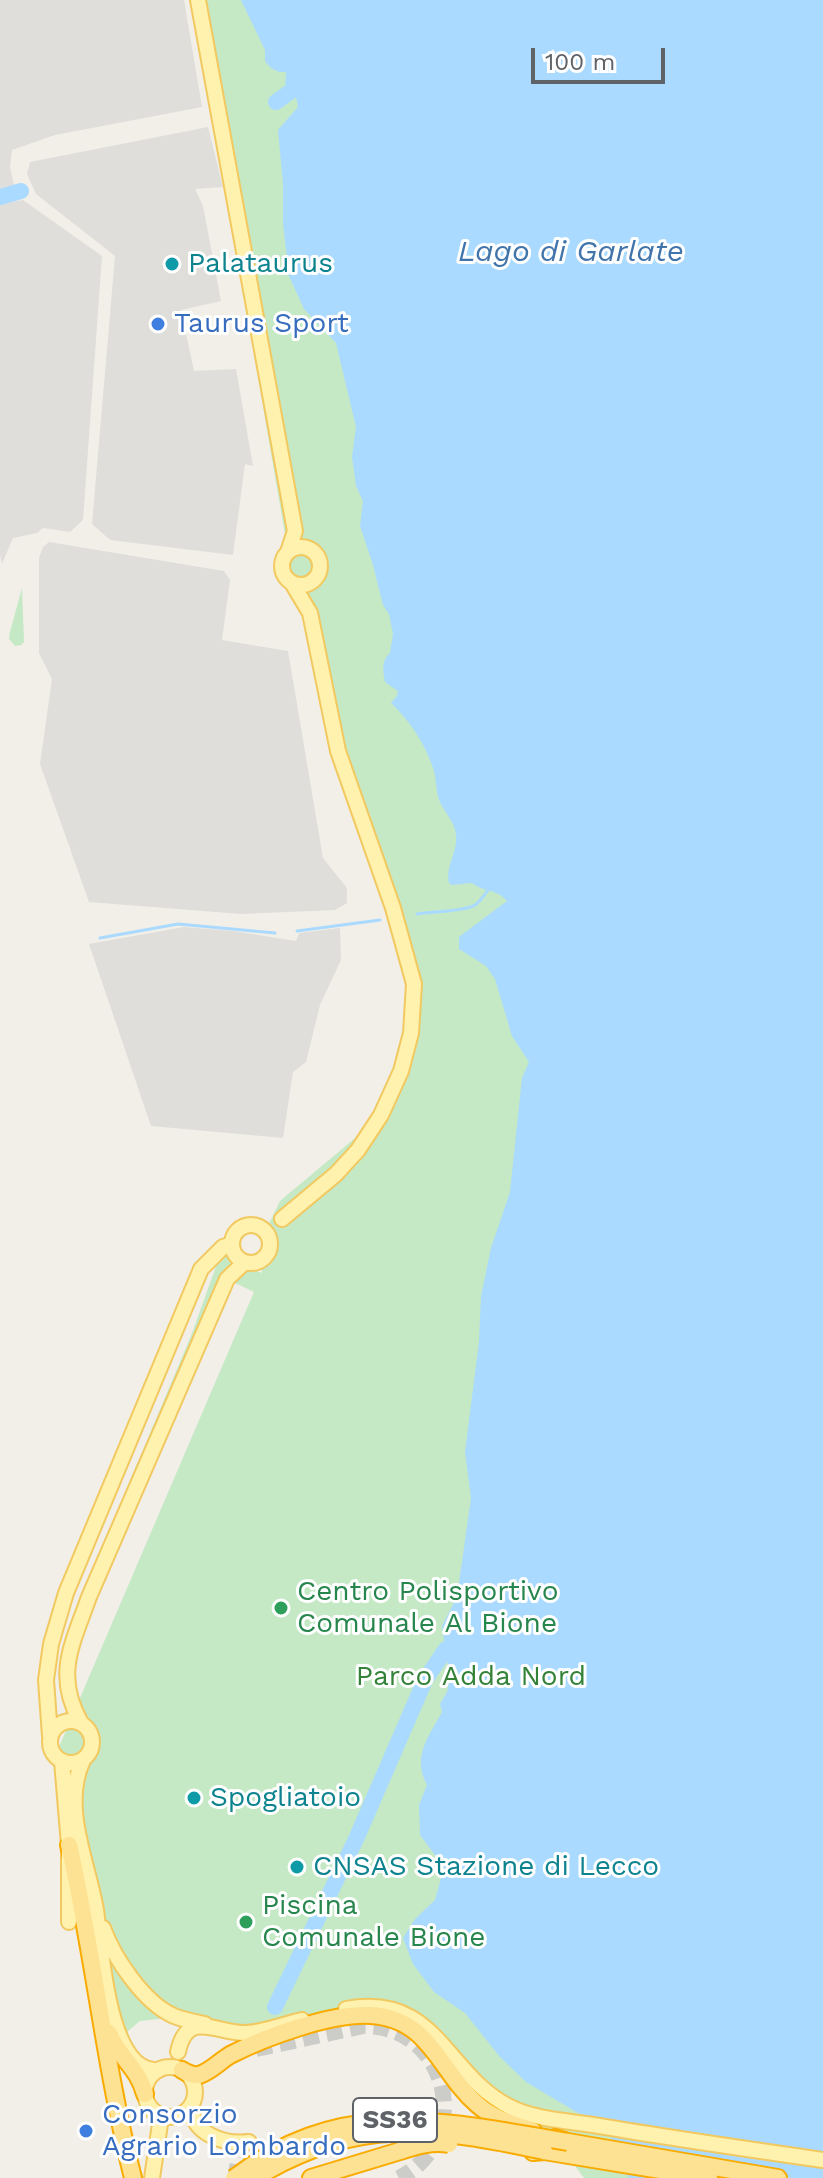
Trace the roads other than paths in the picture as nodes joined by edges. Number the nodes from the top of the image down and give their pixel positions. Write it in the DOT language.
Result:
graph roads {
  1 [pos="198,0"];
  2 [pos="295,531"];
  3 [pos="311,549"];
  4 [pos="288,552"];
  5 [pos="316,579"];
  6 [pos="292,583"];
  7 [pos="310,613"];
  8 [pos="282,1219"];
  9 [pos="255,1225"];
  10 [pos="232,1244"];
  11 [pos="270,1248"];
  12 [pos="245,1262"];
  13 [pos="81,1723"];
  14 [pos="50,1736"];
  15 [pos="83,1760"];
  16 [pos="62,1761"];
  17 [pos="69,1845"];
  18 [pos="96,1909"];
  19 [pos="69,1922"];
  20 [pos="380,2012"];
  21 [pos="101,2013"];
  22 [pos="210,2026"];
  23 [pos="178,2052"];
  24 [pos="160,2069"];
  25 [pos="182,2070"];
  26 [pos="148,2101"];
  27 [pos="191,2106"];
  28 [pos="227,2141"];
  29 [pos="568,2142"];
  30 [pos="544,2151"];
  31 [pos="823,2160"];
  32 [pos="133,2178"];
  33 [pos="152,2178"];
  34 [pos="234,2178"];
  35 [pos="255,2178"];
  36 [pos="311,2178"];
  37 [pos="709,2178"];
  38 [pos="778,2178"];
  1 -- 2 [label="main road"];
  2 -- 3 [label="main road"];
  2 -- 4 [label="main road"];
  3 -- 4 [label="main road"];
  3 -- 5 [label="main road"];
  4 -- 6 [label="main road"];
  5 -- 6 [label="main road"];
  5 -- 7 [label="main road"];
  6 -- 7 [label="main road"];
  7 -- 8 [label="main road"];
  8 -- 9 [label="main road"];
  8 -- 11 [label="main road"];
  9 -- 10 [label="main road"];
  9 -- 11 [label="main road"];
  10 -- 12 [label="main road"];
  10 -- 14 [label="main road"];
  11 -- 12 [label="main road"];
  12 -- 13 [label="main road"];
  13 -- 14 [label="main road"];
  13 -- 15 [label="main road"];
  14 -- 16 [label="main road"];
  15 -- 16 [label="main road"];
  15 -- 18 [label="main road"];
  16 -- 17 [label="main road"];
  17 -- 19 [label="main road"];
  17 -- 21 [label="highway"];
  18 -- 22 [label="main road"];
  18 -- 24 [label="main road"];
  20 -- 22 [label="main road"];
  20 -- 25 [label="highway"];
  20 -- 29 [label="highway, bridge"];
  20 -- 31 [label="main road"];
  21 -- 26 [label="highway"];
  21 -- 32 [label="highway"];
  22 -- 23 [label="main road"];
  23 -- 24 [label="main road"];
  23 -- 25 [label="main road"];
  24 -- 25 [label="main road"];
  24 -- 26 [label="main road"];
  25 -- 27 [label="main road"];
  26 -- 27 [label="main road"];
  26 -- 33 [label="main road"];
  27 -- 28 [label="main road"];
  28 -- 28 [label="main road"];
  29 -- 34 [label="highway, SS36, bridge"];
  29 -- 38 [label="highway, SS36"];
  30 -- 35 [label="highway, SS36, bridge"];
  30 -- 36 [label="highway, bridge"];
  30 -- 37 [label="highway, SS36"];
}
